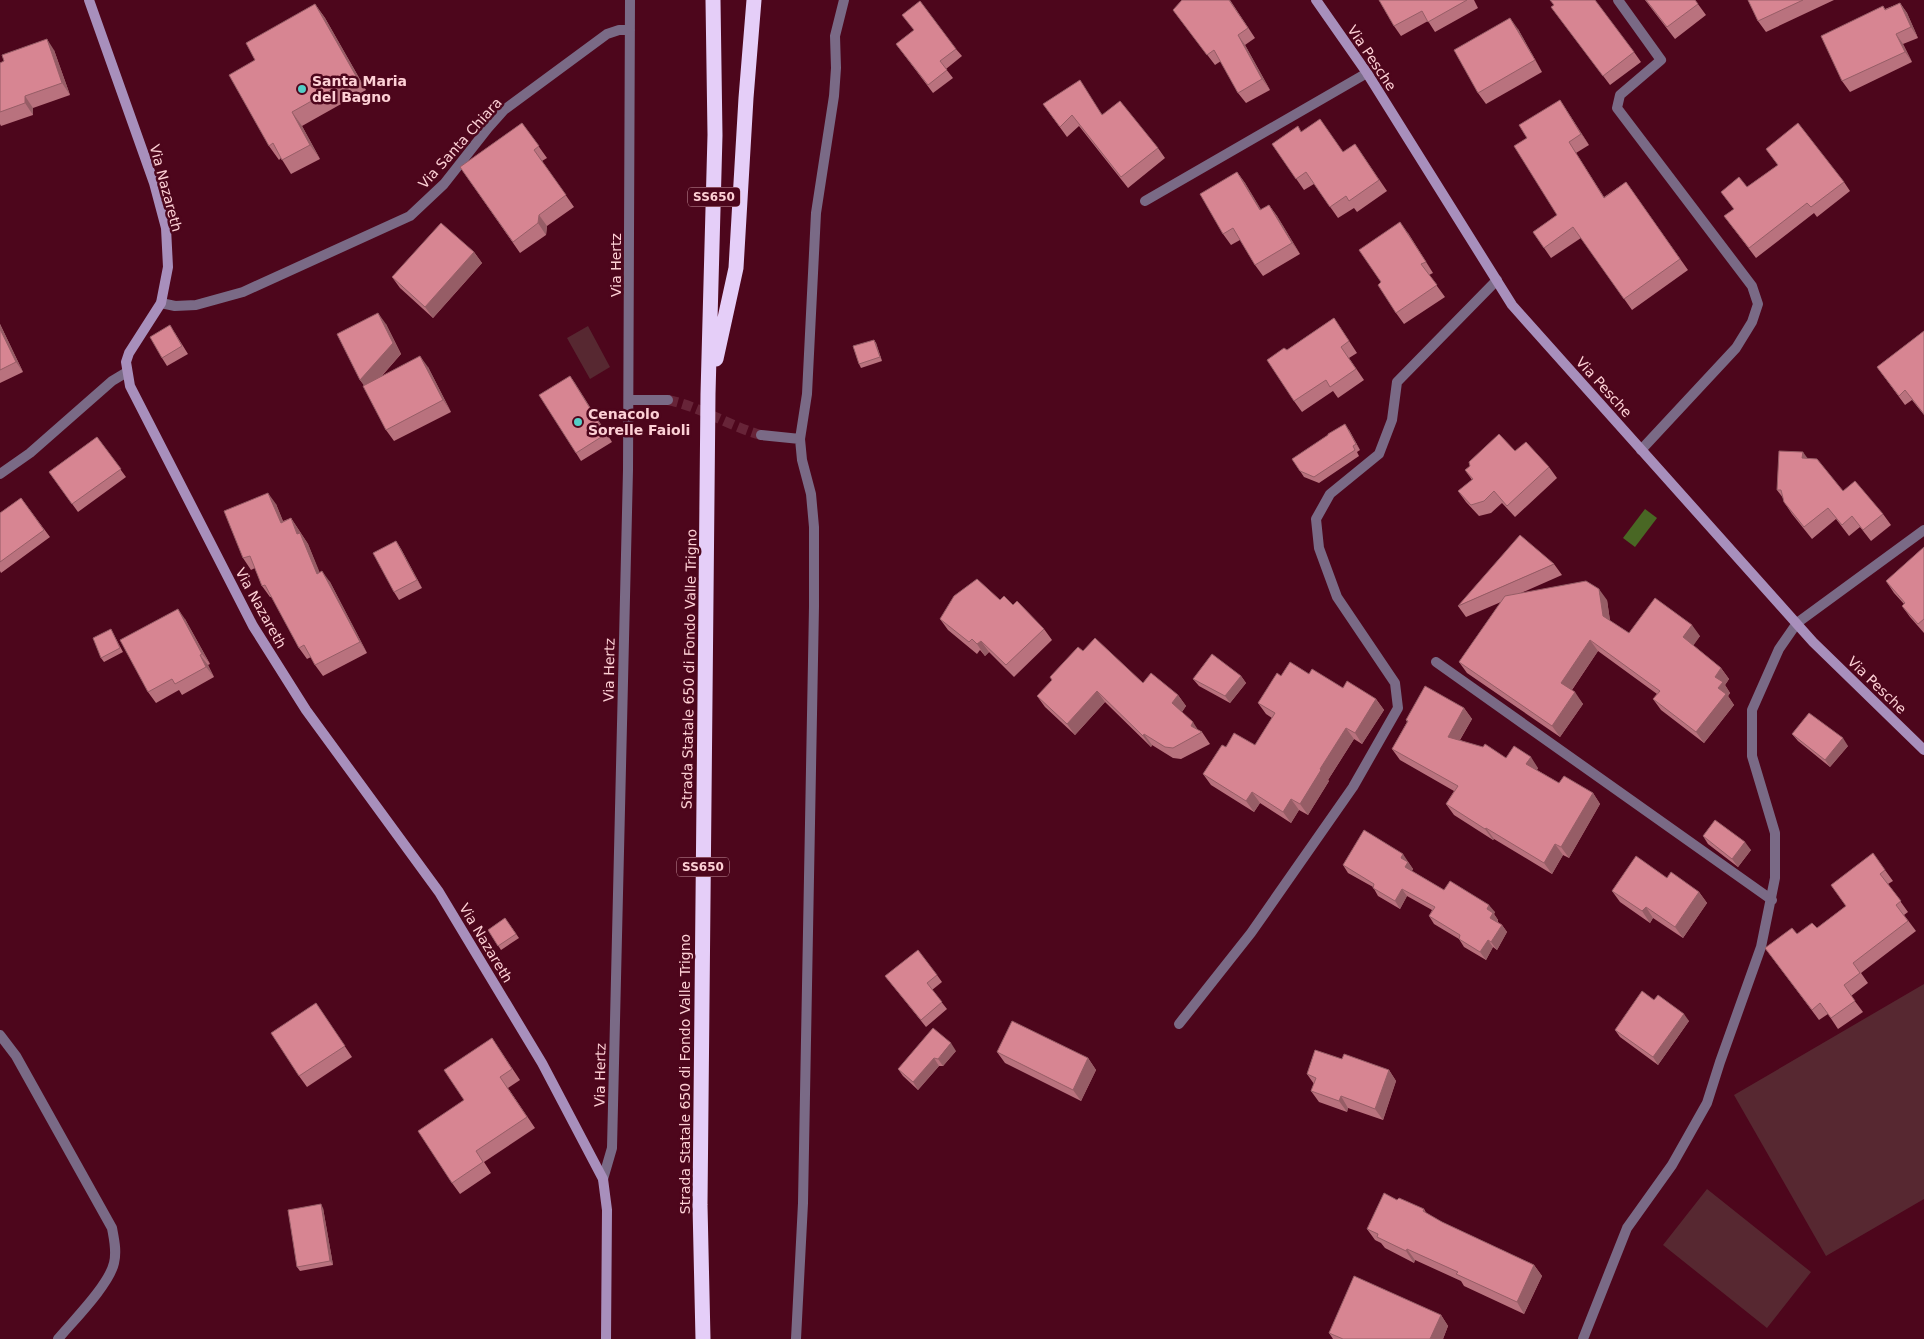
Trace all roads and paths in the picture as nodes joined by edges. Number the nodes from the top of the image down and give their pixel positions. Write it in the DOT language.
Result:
graph roads {
  1 [pos="88,0"];
  2 [pos="630,0"];
  3 [pos="713,0"];
  4 [pos="754,0"];
  5 [pos="844,0"];
  6 [pos="1316,0"];
  7 [pos="1618,0"];
  8 [pos="630,30"];
  9 [pos="1367,73"];
  10 [pos="1145,201"];
  11 [pos="1496,280"];
  12 [pos="161,303"];
  13 [pos="127,372"];
  14 [pos="708,394"];
  15 [pos="629,400"];
  16 [pos="668,400"];
  17 [pos="761,435"];
  18 [pos="800,439"];
  19 [pos="1641,450"];
  20 [pos="0,474"];
  21 [pos="1924,530"];
  22 [pos="1796,623"];
  23 [pos="1436,662"];
  24 [pos="1924,750"];
  25 [pos="1772,900"];
  26 [pos="1179,1024"];
  27 [pos="0,1035"];
  28 [pos="603,1179"];
  29 [pos="58,1339"];
  30 [pos="606,1339"];
  31 [pos="703,1339"];
  32 [pos="796,1339"];
  33 [pos="1582,1339"];
  1 -- 12 [label="street, Via Nazareth"];
  2 -- 8 [label="street, Via Hertz"];
  3 -- 14 [label="highway, Strada Statale 650 di Fondo Valle Trigno / SS650"];
  4 -- 14 [label="highway"];
  5 -- 18 [label="street"];
  6 -- 9 [label="street, Via Pesche"];
  7 -- 19 [label="street"];
  8 -- 12 [label="street, Via Santa Chiara"];
  8 -- 15 [label="street, Via Hertz"];
  9 -- 10 [label="street"];
  9 -- 11 [label="street, Via Pesche"];
  11 -- 19 [label="street, Via Pesche"];
  11 -- 26 [label="street"];
  12 -- 13 [label="street, Via Nazareth"];
  13 -- 20 [label="street"];
  13 -- 28 [label="street, Via Nazareth"];
  14 -- 31 [label="highway, Strada Statale 650 di Fondo Valle Trigno / SS650"];
  15 -- 16 [label="street"];
  15 -- 28 [label="street, Via Hertz"];
  17 -- 18 [label="street"];
  18 -- 32 [label="street"];
  19 -- 22 [label="street, Via Pesche"];
  21 -- 22 [label="street"];
  22 -- 24 [label="street, Via Pesche"];
  22 -- 25 [label="street"];
  23 -- 25 [label="street"];
  25 -- 33 [label="street"];
  27 -- 29 [label="street"];
  28 -- 30 [label="street, Via Hertz"];
}
